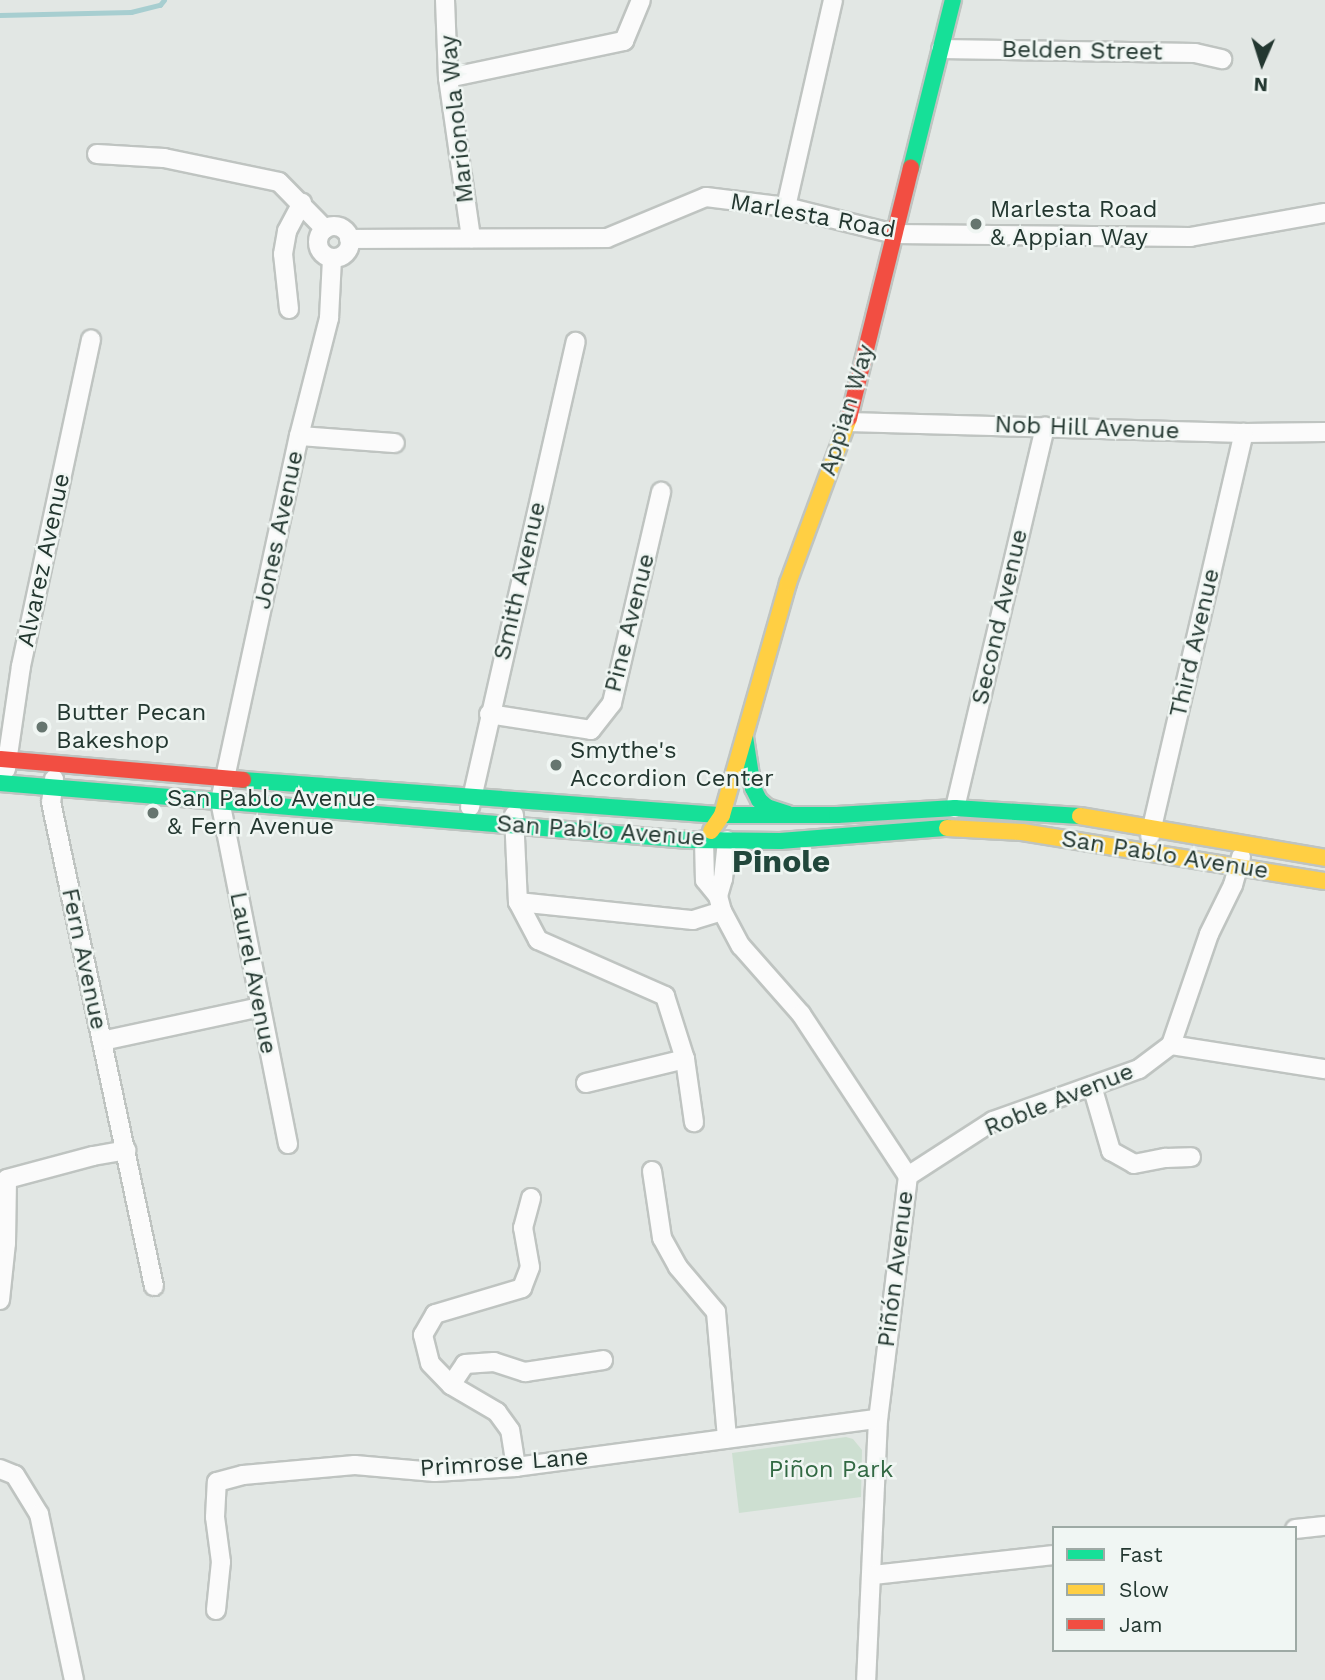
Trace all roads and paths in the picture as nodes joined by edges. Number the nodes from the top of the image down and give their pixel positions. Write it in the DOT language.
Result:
graph roads {
  1 [pos="445,0"];
  2 [pos="641,0"];
  3 [pos="833,0"];
  4 [pos="953,0"];
  5 [pos="941,49"];
  6 [pos="1222,59"];
  7 [pos="448,78"];
  8 [pos="97,154"];
  9 [pos="302,203"];
  10 [pos="786,207"];
  11 [pos="1325,213"];
  12 [pos="325,229"];
  13 [pos="895,233"];
  14 [pos="471,238"];
  15 [pos="349,239"];
  16 [pos="332,258"];
  17 [pos="289,309"];
  18 [pos="92,338"];
  19 [pos="576,342"];
  20 [pos="848,422"];
  21 [pos="1045,426"];
  22 [pos="1325,432"];
  23 [pos="1244,433"];
  24 [pos="299,436"];
  25 [pos="395,443"];
  26 [pos="662,492"];
  27 [pos="489,714"];
  28 [pos="745,737"];
  29 [pos="4,760"];
  30 [pos="56,766"];
  31 [pos="225,779"];
  32 [pos="2,783"];
  33 [pos="52,788"];
  34 [pos="472,796"];
  35 [pos="515,800"];
  36 [pos="220,801"];
  37 [pos="956,808"];
  38 [pos="723,815"];
  39 [pos="793,816"];
  40 [pos="468,820"];
  41 [pos="514,826"];
  42 [pos="1151,829"];
  43 [pos="704,840"];
  44 [pos="727,840"];
  45 [pos="1244,845"];
  46 [pos="1146,853"];
  47 [pos="1325,853"];
  48 [pos="1325,858"];
  49 [pos="1239,868"];
  50 [pos="1323,881"];
  51 [pos="518,902"];
  52 [pos="720,904"];
  53 [pos="260,1007"];
  54 [pos="102,1041"];
  55 [pos="1171,1045"];
  56 [pos="685,1059"];
  57 [pos="1325,1069"];
  58 [pos="586,1083"];
  59 [pos="1092,1086"];
  60 [pos="694,1122"];
  61 [pos="288,1144"];
  62 [pos="126,1150"];
  63 [pos="1191,1157"];
  64 [pos="652,1171"];
  65 [pos="908,1176"];
  66 [pos="4,1178"];
  67 [pos="531,1198"];
  68 [pos="154,1286"];
  69 [pos="0,1300"];
  70 [pos="603,1360"];
  71 [pos="451,1385"];
  72 [pos="878,1419"];
  73 [pos="727,1439"];
  74 [pos="516,1467"];
  75 [pos="0,1469"];
  76 [pos="1325,1526"];
  77 [pos="1297,1529"];
  78 [pos="1052,1555"];
  79 [pos="873,1575"];
  80 [pos="216,1610"];
  81 [pos="74,1680"];
  82 [pos="866,1680"];
  1 -- 7 [label="street, Marionola Way"];
  2 -- 7 [label="street"];
  3 -- 10 [label="street"];
  4 -- 5 [label="main road, Appian Way"];
  5 -- 6 [label="street, Belden Street"];
  5 -- 13 [label="main road, Appian Way"];
  7 -- 14 [label="street, Marionola Way"];
  8 -- 9 [label="street"];
  9 -- 12 [label="street"];
  9 -- 17 [label="street"];
  10 -- 13 [label="street, Marlesta Road"];
  10 -- 14 [label="street, Marlesta Road"];
  11 -- 13 [label="street, Marlesta Road"];
  12 -- 15 [label="street"];
  12 -- 16 [label="street"];
  13 -- 20 [label="main road, Appian Way"];
  14 -- 15 [label="street, Marlesta Road"];
  15 -- 16 [label="street"];
  16 -- 24 [label="street, Jones Avenue"];
  18 -- 29 [label="street, Alvarez Avenue"];
  19 -- 27 [label="street, Smith Avenue"];
  20 -- 21 [label="street, Nob Hill Avenue"];
  20 -- 28 [label="main road, Appian Way"];
  21 -- 23 [label="street, Nob Hill Avenue"];
  21 -- 37 [label="street, Second Avenue"];
  22 -- 23 [label="street, Nob Hill Avenue"];
  23 -- 42 [label="street, Third Avenue"];
  24 -- 25 [label="street"];
  24 -- 31 [label="street, Jones Avenue"];
  26 -- 27 [label="street, Pine Avenue"];
  27 -- 34 [label="street, Smith Avenue"];
  28 -- 38 [label="main road, Appian Way"];
  28 -- 39 [label="main road"];
  29 -- 30 [label="main road, San Pablo Avenue"];
  29 -- 32 [label="street, Alvarez Avenue"];
  30 -- 31 [label="main road, San Pablo Avenue"];
  30 -- 33 [label="street, Fern Avenue"];
  31 -- 34 [label="main road, San Pablo Avenue"];
  31 -- 36 [label="street, Jones Avenue"];
  32 -- 33 [label="main road, San Pablo Avenue"];
  33 -- 36 [label="main road, San Pablo Avenue"];
  33 -- 54 [label="street, Fern Avenue"];
  34 -- 35 [label="main road, San Pablo Avenue"];
  34 -- 40 [label="street, Smith Avenue"];
  35 -- 38 [label="main road, San Pablo Avenue"];
  35 -- 41 [label="street"];
  36 -- 40 [label="main road, San Pablo Avenue"];
  36 -- 53 [label="street, Laurel Avenue"];
  37 -- 39 [label="main road, San Pablo Avenue"];
  37 -- 42 [label="main road, San Pablo Avenue"];
  38 -- 39 [label="main road, San Pablo Avenue"];
  38 -- 43 [label="main road, Appian Way"];
  38 -- 44 [label="main road, Appian Way"];
  40 -- 41 [label="main road, San Pablo Avenue"];
  41 -- 43 [label="main road, San Pablo Avenue"];
  41 -- 51 [label="street"];
  42 -- 45 [label="main road, San Pablo Avenue"];
  42 -- 46 [label="street, Third Avenue"];
  43 -- 44 [label="main road, San Pablo Avenue"];
  43 -- 52 [label="street, Piñón Avenue"];
  44 -- 46 [label="main road, San Pablo Avenue"];
  44 -- 52 [label="street"];
  45 -- 48 [label="main road, San Pablo Avenue"];
  45 -- 49 [label="street"];
  46 -- 49 [label="main road, San Pablo Avenue"];
  47 -- 48 [label="street"];
  48 -- 50 [label="street"];
  49 -- 50 [label="main road, San Pablo Avenue"];
  49 -- 55 [label="street"];
  51 -- 52 [label="street"];
  51 -- 56 [label="street"];
  52 -- 65 [label="street, Piñón Avenue"];
  53 -- 54 [label="street"];
  53 -- 61 [label="street, Laurel Avenue"];
  54 -- 62 [label="street, Fern Avenue"];
  55 -- 57 [label="street"];
  55 -- 59 [label="street, Roble Avenue"];
  56 -- 58 [label="street"];
  56 -- 60 [label="street"];
  59 -- 63 [label="street"];
  59 -- 65 [label="street, Roble Avenue"];
  62 -- 66 [label="street"];
  62 -- 68 [label="street, Fern Avenue"];
  64 -- 73 [label="street"];
  65 -- 72 [label="street, Piñón Avenue"];
  66 -- 69 [label="street"];
  67 -- 71 [label="street"];
  70 -- 71 [label="street"];
  71 -- 74 [label="street"];
  72 -- 73 [label="street, Primrose Lane"];
  72 -- 79 [label="street, Piñón Avenue"];
  73 -- 74 [label="street, Primrose Lane"];
  74 -- 80 [label="street, Primrose Lane"];
  75 -- 81 [label="street"];
  76 -- 77 [label="street"];
  78 -- 79 [label="street"];
  79 -- 82 [label="street, Piñón Avenue"];
}
